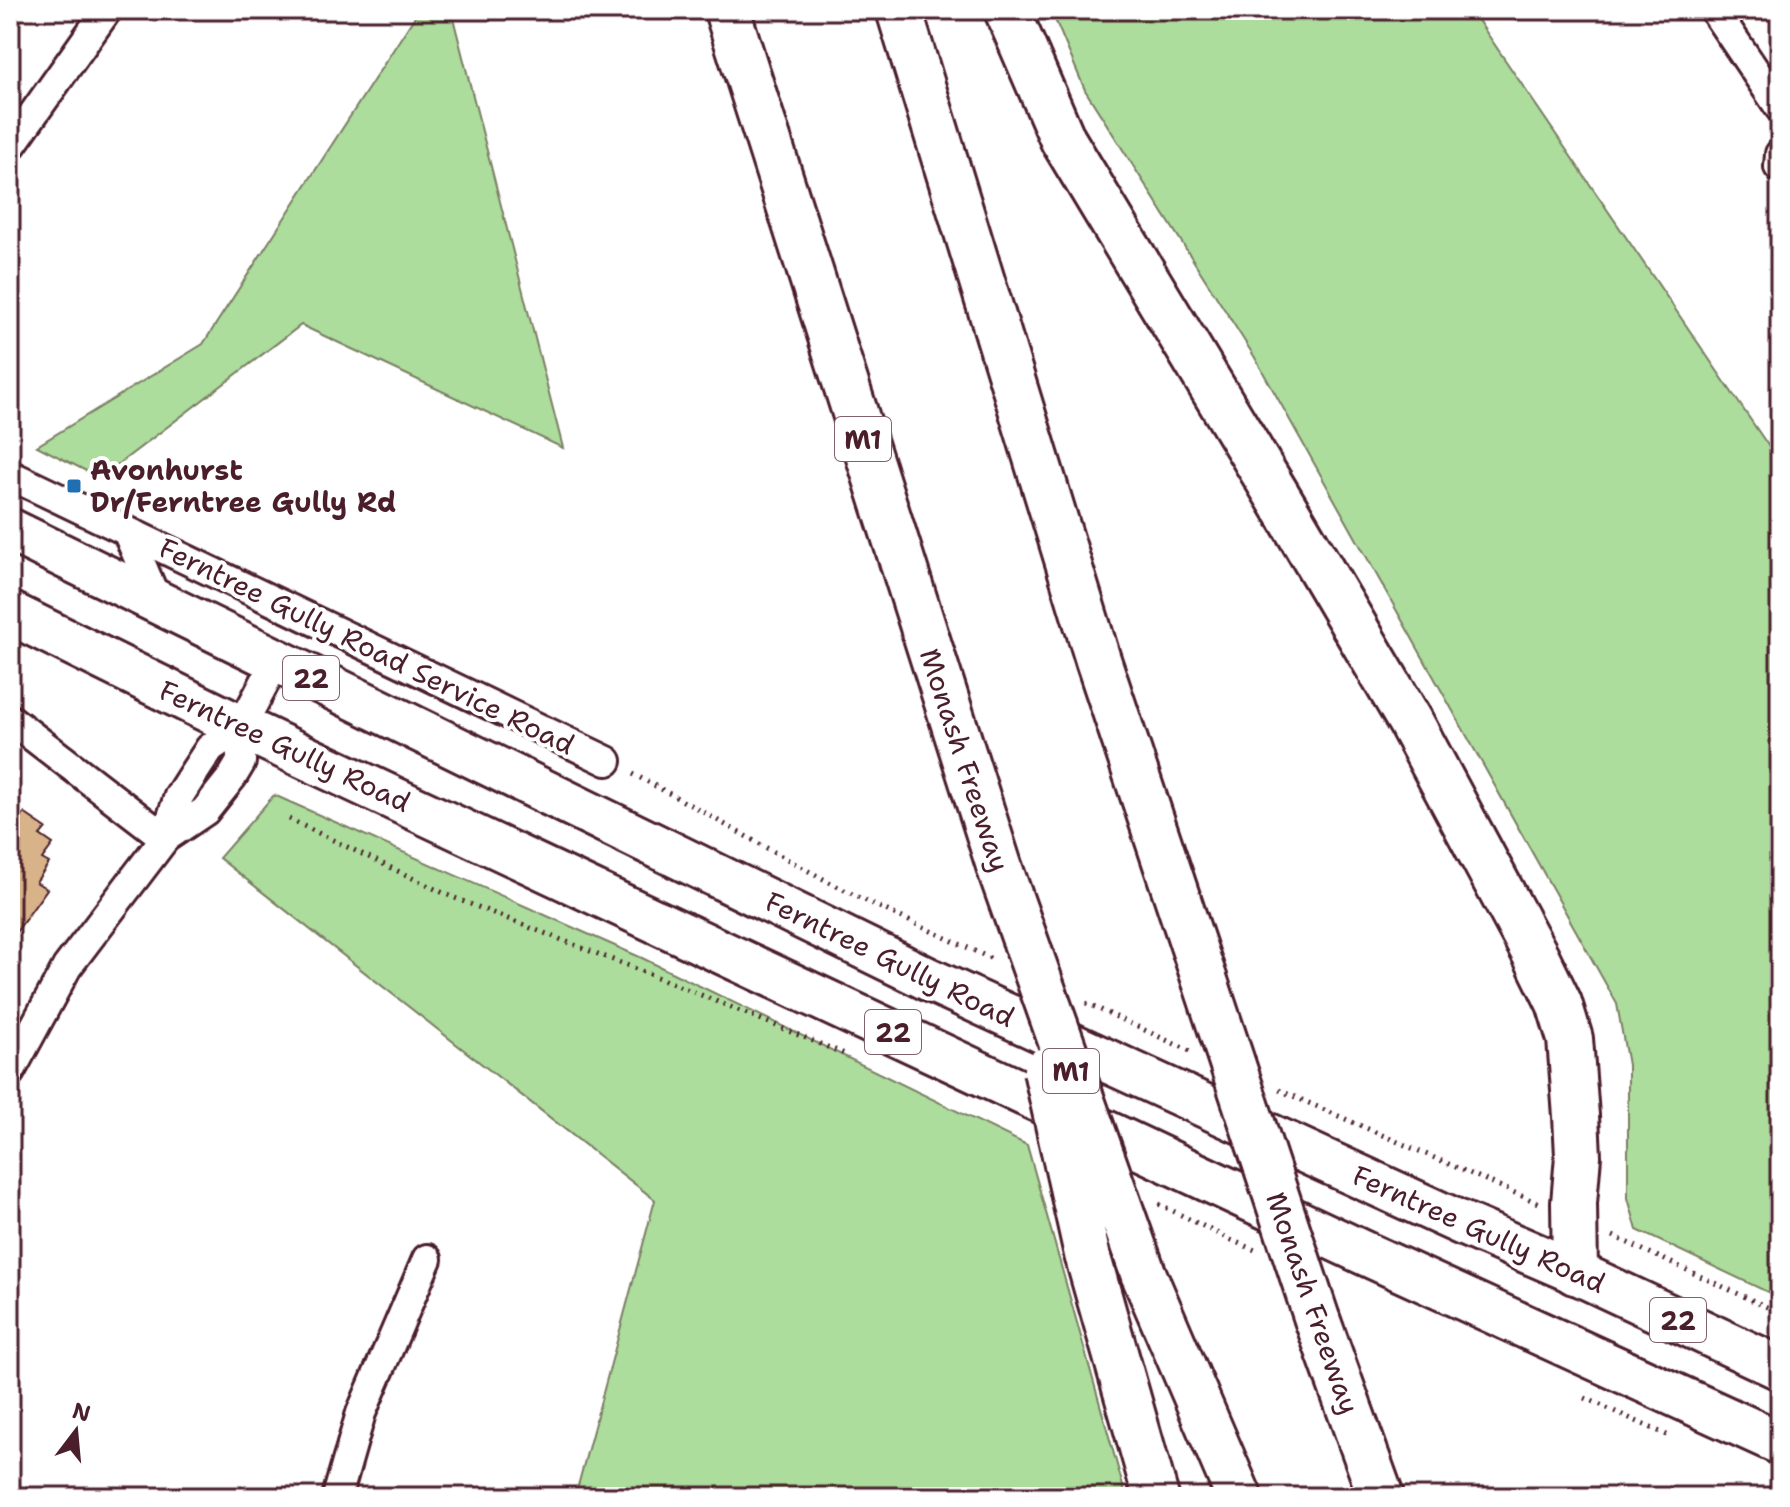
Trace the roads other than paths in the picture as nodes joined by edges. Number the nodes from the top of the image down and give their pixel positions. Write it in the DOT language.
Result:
graph roads {
  1 [pos="107,10"];
  2 [pos="727,10"];
  3 [pos="899,10"];
  4 [pos="1007,10"];
  5 [pos="1714,10"];
  6 [pos="1780,108"];
  7 [pos="10,147"];
  8 [pos="10,475"];
  9 [pos="10,530"];
  10 [pos="127,531"];
  11 [pos="158,604"];
  12 [pos="10,613"];
  13 [pos="276,661"];
  14 [pos="10,719"];
  15 [pos="241,727"];
  16 [pos="607,761"];
  17 [pos="165,838"];
  18 [pos="1000,869"];
  19 [pos="10,1072"];
  20 [pos="427,1259"];
  21 [pos="1575,1272"];
  22 [pos="1780,1368"];
  23 [pos="1780,1443"];
  24 [pos="337,1497"];
  25 [pos="1156,1497"];
  26 [pos="1239,1497"];
  27 [pos="1381,1497"];
  1 -- 7 [label="street"];
  2 -- 18 [label="highway, Monash Freeway / M1"];
  3 -- 27 [label="highway, Monash Freeway, bridge"];
  4 -- 21 [label="highway"];
  5 -- 6 [label="street"];
  8 -- 10 [label="street, Ferntree Gully Road Service Road"];
  9 -- 11 [label="main road, Ferntree Gully Road / 22"];
  10 -- 11 [label="street, Ferntree Gully Road Service Road"];
  10 -- 16 [label="street, Ferntree Gully Road Service Road"];
  11 -- 13 [label="main road, Ferntree Gully Road / 22"];
  12 -- 15 [label="main road, Ferntree Gully Road / 22"];
  13 -- 15 [label="street"];
  13 -- 21 [label="main road, Ferntree Gully Road / 22"];
  14 -- 17 [label="street"];
  15 -- 17 [label="street"];
  15 -- 23 [label="main road, Ferntree Gully Road / 22"];
  17 -- 19 [label="street"];
  18 -- 25 [label="highway, bridge"];
  18 -- 26 [label="highway, Monash Freeway / M1, bridge"];
  20 -- 24 [label="street"];
  21 -- 22 [label="main road, Ferntree Gully Road / 22"];
}
